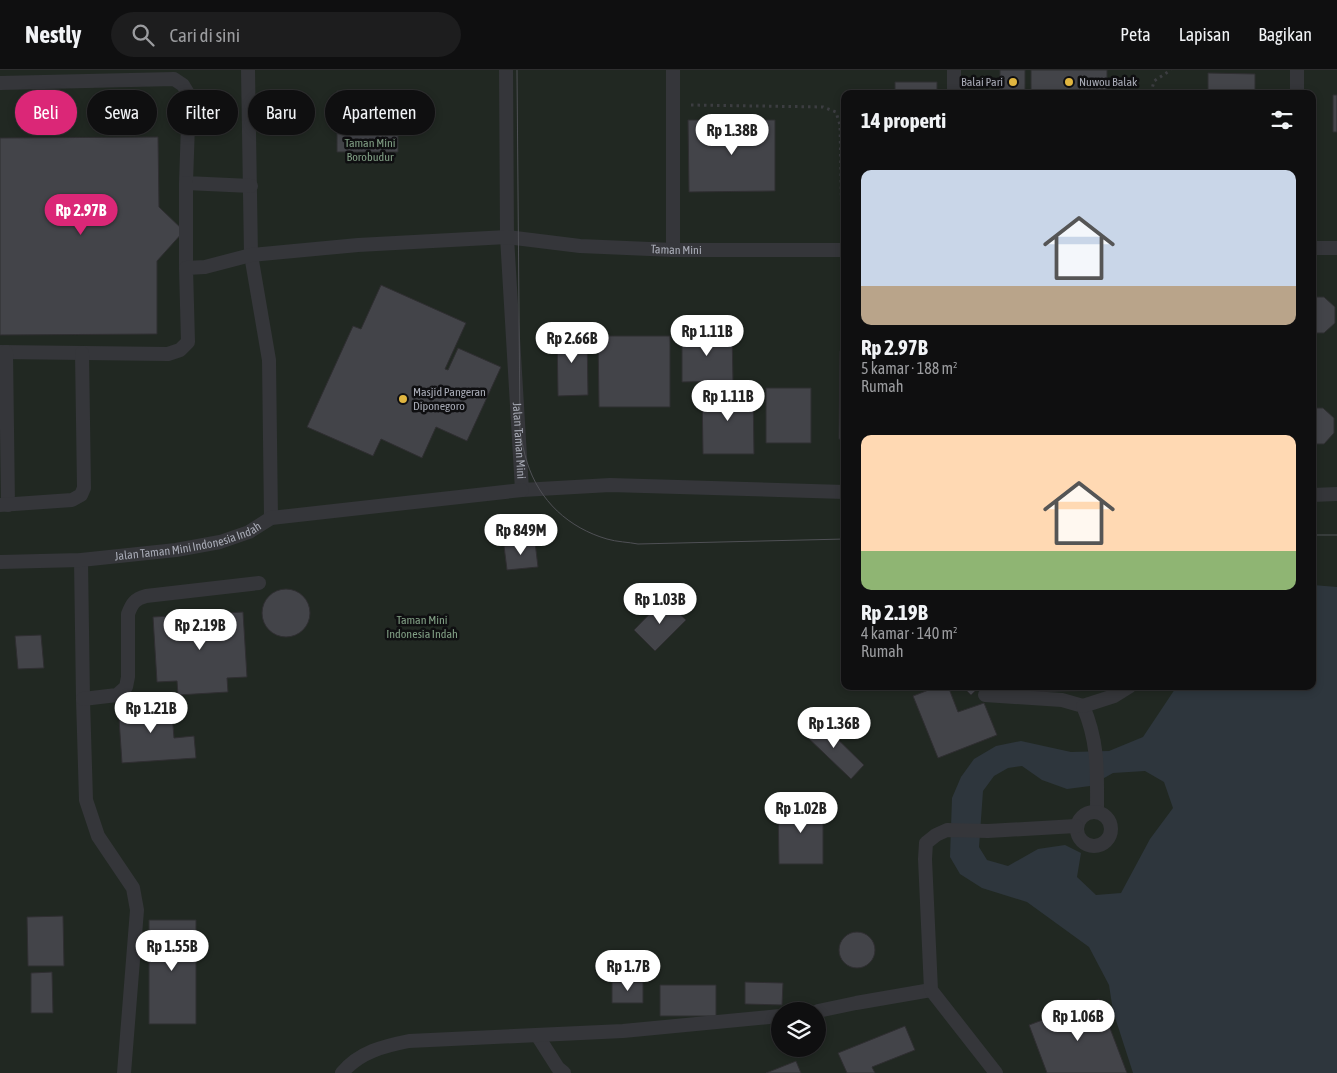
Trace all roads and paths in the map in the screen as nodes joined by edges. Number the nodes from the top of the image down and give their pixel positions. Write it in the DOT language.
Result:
graph roads {
  1 [pos="248,70"];
  2 [pos="506,70"];
  3 [pos="672,70"];
  4 [pos="954,70"];
  5 [pos="1171,70"];
  6 [pos="1297,70"];
  7 [pos="0,83"];
  8 [pos="954,90"];
  9 [pos="1152,90"];
  10 [pos="1297,90"];
  11 [pos="673,104"];
  12 [pos="841,156"];
  13 [pos="186,184"];
  14 [pos="251,186"];
  15 [pos="507,238"];
  16 [pos="1316,248"];
  17 [pos="1337,248"];
  18 [pos="673,250"];
  19 [pos="841,250"];
  20 [pos="251,255"];
  21 [pos="186,268"];
  22 [pos="3,352"];
  23 [pos="82,353"];
  24 [pos="522,490"];
  25 [pos="841,492"];
  26 [pos="1337,494"];
  27 [pos="1316,495"];
  28 [pos="4,505"];
  29 [pos="271,518"];
  30 [pos="81,560"];
  31 [pos="0,562"];
  32 [pos="259,583"];
  33 [pos="1124,690"];
  34 [pos="985,695"];
  35 [pos="83,699"];
  36 [pos="1083,706"];
  37 [pos="1096,812"];
  38 [pos="1076,826"];
  39 [pos="932,990"];
  40 [pos="826,1009"];
  41 [pos="771,1017"];
  42 [pos="536,1035"];
  43 [pos="124,1073"];
  44 [pos="342,1073"];
  45 [pos="564,1073"];
  46 [pos="996,1073"];
  1 -- 14 [label="lane"];
  2 -- 15 [label="lane, Jalan Taman Mini"];
  3 -- 11 [label="lane"];
  4 -- 8 [label="lane"];
  5 -- 9 [label="path"];
  6 -- 10 [label="lane"];
  7 -- 13 [label="lane"];
  11 -- 12 [label="path"];
  11 -- 18 [label="lane"];
  13 -- 14 [label="lane"];
  13 -- 21 [label="lane"];
  14 -- 20 [label="lane"];
  15 -- 18 [label="lane, Taman Mini"];
  15 -- 20 [label="lane, Taman Mini"];
  15 -- 24 [label="lane, Jalan Taman Mini"];
  16 -- 17 [label="lane"];
  18 -- 19 [label="lane, Taman Mini"];
  20 -- 21 [label="lane, Taman Mini"];
  20 -- 29 [label="lane"];
  21 -- 23 [label="lane"];
  22 -- 23 [label="lane"];
  22 -- 28 [label="lane"];
  23 -- 28 [label="lane"];
  24 -- 25 [label="lane, Jalan Taman Mini"];
  24 -- 29 [label="lane, Jalan Taman Mini Indonesia Indah"];
  26 -- 27 [label="lane"];
  29 -- 30 [label="lane, Jalan Taman Mini Indonesia Indah"];
  30 -- 31 [label="lane, Jalan Taman Mini Indonesia Indah"];
  30 -- 35 [label="lane"];
  32 -- 35 [label="lane"];
  33 -- 36 [label="lane"];
  34 -- 36 [label="lane"];
  35 -- 43 [label="lane"];
  36 -- 37 [label="lane"];
  37 -- 38 [label="lane"];
  37 -- 38 [label="lane"];
  38 -- 39 [label="lane"];
  39 -- 40 [label="lane"];
  39 -- 46 [label="lane"];
  41 -- 42 [label="lane"];
  42 -- 44 [label="lane"];
  42 -- 45 [label="lane"];
}
